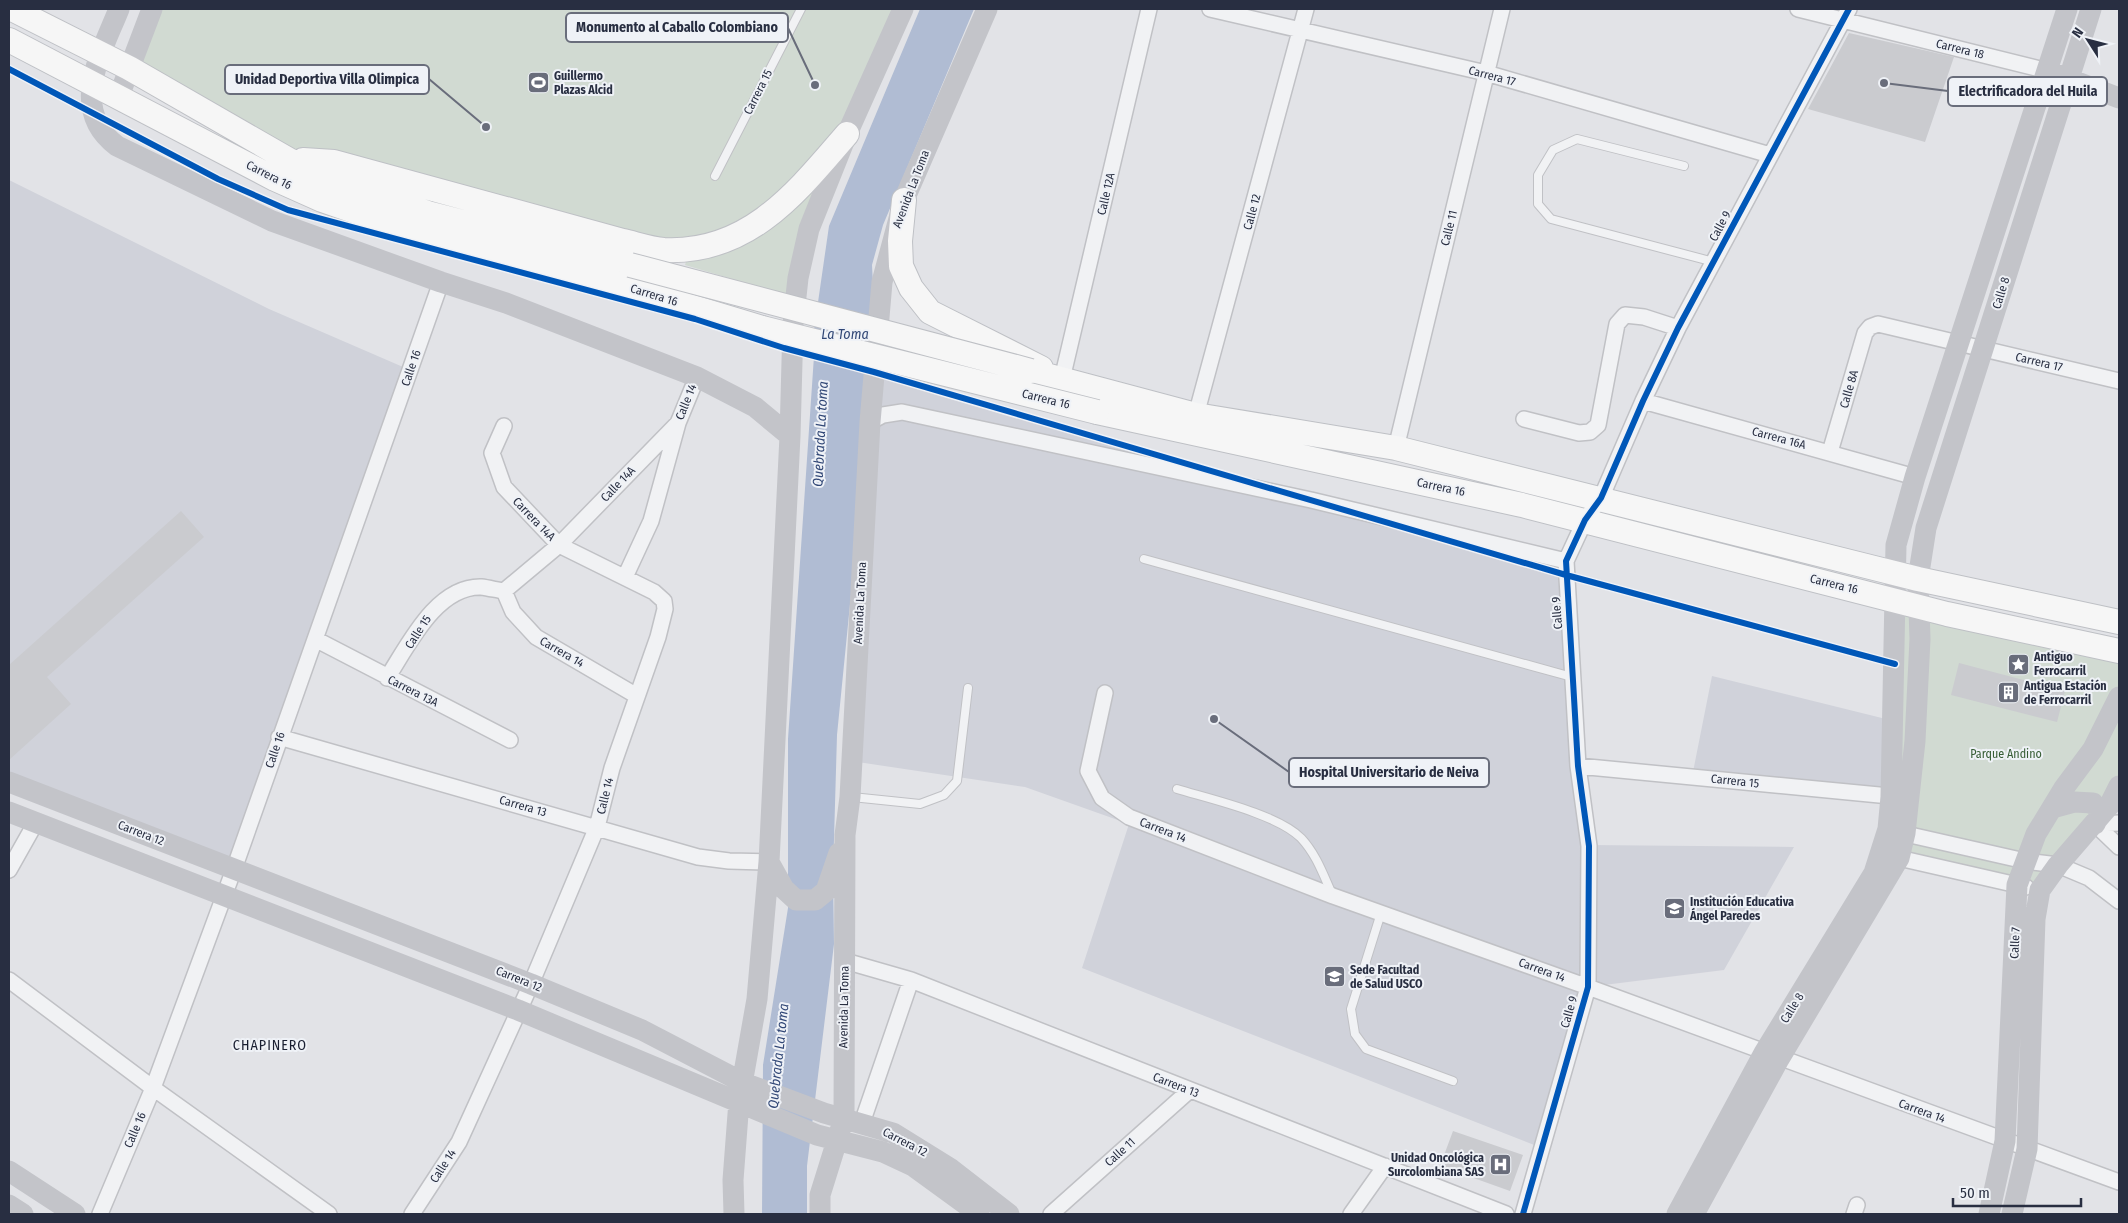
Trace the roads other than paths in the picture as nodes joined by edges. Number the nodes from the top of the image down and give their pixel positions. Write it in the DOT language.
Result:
graph roads {
  1 [pos="12,9"];
  2 [pos="118,9"];
  3 [pos="152,9"];
  4 [pos="801,9"];
  5 [pos="903,9"];
  6 [pos="987,9"];
  7 [pos="1149,9"];
  8 [pos="1210,9"];
  9 [pos="1306,9"];
  10 [pos="1502,9"];
  11 [pos="1798,9"];
  12 [pos="2067,9"];
  13 [pos="2091,9"];
  14 [pos="1846,14"];
  15 [pos="1301,31"];
  16 [pos="9,40"];
  17 [pos="101,54"];
  18 [pos="130,68"];
  19 [pos="1486,73"];
  20 [pos="2058,74"];
  21 [pos="92,82"];
  22 [pos="119,96"];
  23 [pos="2119,98"];
  24 [pos="847,134"];
  25 [pos="1770,155"];
  26 [pos="289,160"];
  27 [pos="1684,166"];
  28 [pos="715,176"];
  29 [pos="904,200"];
  30 [pos="1714,262"];
  31 [pos="627,275"];
  32 [pos="442,282"];
  33 [pos="1870,327"];
  34 [pos="1678,328"];
  35 [pos="1959,342"];
  36 [pos="1983,349"];
  37 [pos="697,377"];
  38 [pos="1060,378"];
  39 [pos="2119,381"];
  40 [pos="1643,401"];
  41 [pos="1196,415"];
  42 [pos="1524,419"];
  43 [pos="870,422"];
  44 [pos="678,423"];
  45 [pos="504,426"];
  46 [pos="790,436"];
  47 [pos="1396,448"];
  48 [pos="1830,452"];
  49 [pos="1915,477"];
  50 [pos="1601,498"];
  51 [pos="1585,520"];
  52 [pos="559,545"];
  53 [pos="1144,559"];
  54 [pos="1566,561"];
  55 [pos="1895,572"];
  56 [pos="626,577"];
  57 [pos="1918,579"];
  58 [pos="504,591"];
  59 [pos="1895,600"];
  60 [pos="1920,607"];
  61 [pos="2119,622"];
  62 [pos="316,640"];
  63 [pos="2119,651"];
  64 [pos="1572,677"];
  65 [pos="388,678"];
  66 [pos="968,688"];
  67 [pos="1105,693"];
  68 [pos="637,696"];
  69 [pos="2119,697"];
  70 [pos="279,737"];
  71 [pos="510,740"];
  72 [pos="1578,766"];
  73 [pos="9,782"];
  74 [pos="2119,786"];
  75 [pos="1177,789"];
  76 [pos="850,797"];
  77 [pos="1900,797"];
  78 [pos="2052,808"];
  79 [pos="9,812"];
  80 [pos="36,822"];
  81 [pos="2119,823"];
  82 [pos="2095,824"];
  83 [pos="597,827"];
  84 [pos="1897,831"];
  85 [pos="845,835"];
  86 [pos="2119,847"];
  87 [pos="1890,856"];
  88 [pos="2025,861"];
  89 [pos="769,862"];
  90 [pos="2058,865"];
  91 [pos="234,868"];
  92 [pos="9,870"];
  93 [pos="2018,885"];
  94 [pos="2040,890"];
  95 [pos="224,894"];
  96 [pos="1333,896"];
  97 [pos="2119,901"];
  98 [pos="1381,913"];
  99 [pos="845,961"];
  100 [pos="9,980"];
  101 [pos="911,980"];
  102 [pos="530,984"];
  103 [pos="1588,987"];
  104 [pos="518,1010"];
  105 [pos="1771,1056"];
  106 [pos="1452,1081"];
  107 [pos="153,1088"];
  108 [pos="1190,1090"];
  109 [pos="746,1094"];
  110 [pos="843,1118"];
  111 [pos="838,1141"];
  112 [pos="2005,1141"];
  113 [pos="2027,1149"];
  114 [pos="1385,1166"];
  115 [pos="9,1171"];
  116 [pos="2119,1182"];
  117 [pos="9,1205"];
  118 [pos="23,1214"];
  119 [pos="75,1214"];
  120 [pos="100,1214"];
  121 [pos="329,1214"];
  122 [pos="412,1214"];
  123 [pos="734,1214"];
  124 [pos="820,1214"];
  125 [pos="979,1214"];
  126 [pos="1009,1214"];
  127 [pos="1051,1214"];
  128 [pos="1351,1214"];
  129 [pos="1506,1214"];
  130 [pos="1523,1214"];
  131 [pos="1677,1214"];
  132 [pos="1694,1214"];
  133 [pos="1989,1214"];
  134 [pos="2012,1214"];
  1 -- 17 [label="main road, Carrera 16"];
  2 -- 17 [label="main road"];
  3 -- 18 [label="main road"];
  4 -- 28 [label="lane, Carrera 15"];
  5 -- 24 [label="main road"];
  6 -- 29 [label="main road, Avenida La Toma"];
  7 -- 38 [label="street, Calle 12A"];
  8 -- 15 [label="street, Carrera 17"];
  9 -- 15 [label="street, Calle 12"];
  10 -- 19 [label="street, Calle 11"];
  11 -- 14 [label="street, Carrera 18"];
  12 -- 20 [label="main road, Calle 8"];
  13 -- 20 [label="main road, Calle 8"];
  14 -- 20 [label="street, Carrera 18"];
  14 -- 25 [label="street, Calle 9"];
  15 -- 19 [label="street, Carrera 17"];
  15 -- 41 [label="street, Calle 12"];
  16 -- 21 [label="main road, Carrera 16"];
  17 -- 18 [label="main road, Carrera 16"];
  17 -- 21 [label="main road"];
  18 -- 22 [label="main road"];
  18 -- 26 [label="main road, Carrera 16"];
  19 -- 25 [label="street, Carrera 17"];
  19 -- 47 [label="street, Calle 11"];
  20 -- 23 [label="main road, Carrera 18"];
  20 -- 35 [label="main road, Calle 8"];
  20 -- 36 [label="main road, Calle 8"];
  21 -- 22 [label="main road, Carrera 16"];
  21 -- 32 [label="main road"];
  22 -- 31 [label="main road, Carrera 16"];
  24 -- 26 [label="main road"];
  24 -- 46 [label="main road"];
  25 -- 30 [label="street, Calle 9"];
  26 -- 31 [label="main road, Carrera 16"];
  27 -- 30 [label="lane"];
  29 -- 38 [label="main road"];
  29 -- 43 [label="main road, Avenida La Toma"];
  30 -- 34 [label="street, Calle 9"];
  31 -- 38 [label="main road, Carrera 16, bridge"];
  31 -- 51 [label="main road, Carrera 16, bridge"];
  32 -- 37 [label="main road"];
  32 -- 62 [label="street, Calle 16"];
  33 -- 35 [label="street, Carrera 17"];
  33 -- 48 [label="street, Calle 8A"];
  34 -- 40 [label="street, Calle 9"];
  34 -- 42 [label="street"];
  35 -- 36 [label="street, Carrera 17"];
  35 -- 49 [label="main road, Calle 8"];
  36 -- 39 [label="street, Carrera 17"];
  36 -- 57 [label="main road, Calle 8"];
  37 -- 44 [label="street, Calle 14"];
  37 -- 46 [label="main road"];
  38 -- 41 [label="main road, Carrera 16"];
  40 -- 48 [label="street, Carrera 16A"];
  40 -- 50 [label="street, Calle 9"];
  41 -- 47 [label="main road, Carrera 16"];
  43 -- 54 [label="street"];
  43 -- 76 [label="main road, Avenida La Toma"];
  44 -- 52 [label="street, Calle 14A"];
  44 -- 56 [label="street, Calle 14"];
  45 -- 52 [label="street, Carrera 14A"];
  46 -- 89 [label="main road"];
  47 -- 50 [label="main road, Carrera 16"];
  48 -- 49 [label="street, Carrera 16A"];
  49 -- 55 [label="main road, Calle 8"];
  50 -- 51 [label="street, Calle 9"];
  50 -- 55 [label="main road, Carrera 16"];
  51 -- 54 [label="street, Calle 9"];
  51 -- 59 [label="main road, Carrera 16"];
  52 -- 56 [label="street, Carrera 14A"];
  52 -- 58 [label="street"];
  53 -- 64 [label="lane"];
  54 -- 64 [label="street, Calle 9"];
  55 -- 57 [label="main road, Carrera 16"];
  55 -- 59 [label="main road, Calle 8"];
  56 -- 68 [label="street, Calle 14"];
  57 -- 60 [label="main road, Calle 8"];
  57 -- 61 [label="main road, Carrera 16"];
  58 -- 65 [label="street, Calle 15"];
  58 -- 68 [label="street, Carrera 14"];
  59 -- 60 [label="main road, Carrera 16"];
  59 -- 77 [label="main road, Calle 8"];
  60 -- 63 [label="main road, Carrera 16"];
  60 -- 77 [label="main road, Calle 8"];
  62 -- 65 [label="street, Carrera 13A"];
  62 -- 70 [label="street, Calle 16"];
  64 -- 72 [label="street, Calle 9"];
  65 -- 71 [label="street, Carrera 13A"];
  66 -- 76 [label="lane"];
  67 -- 96 [label="street, Carrera 14"];
  68 -- 83 [label="street, Calle 14"];
  69 -- 78 [label="main road, Calle 7"];
  70 -- 83 [label="street, Carrera 13"];
  70 -- 91 [label="street, Calle 16"];
  72 -- 77 [label="street, Carrera 15"];
  72 -- 103 [label="street, Calle 9"];
  73 -- 91 [label="main road, Carrera 12"];
  74 -- 82 [label="main road, Calle 7"];
  75 -- 96 [label="lane"];
  76 -- 85 [label="main road, Avenida La Toma"];
  77 -- 84 [label="main road"];
  78 -- 82 [label="main road"];
  78 -- 88 [label="main road, Calle 7"];
  79 -- 80 [label="main road, Carrera 12"];
  80 -- 92 [label="street"];
  80 -- 95 [label="main road, Carrera 12"];
  81 -- 82 [label="street"];
  82 -- 86 [label="street"];
  82 -- 90 [label="main road, Calle 7"];
  83 -- 89 [label="street, Carrera 13"];
  83 -- 102 [label="street, Calle 14"];
  84 -- 87 [label="main road, Calle 8"];
  84 -- 88 [label="street"];
  85 -- 89 [label="main road"];
  85 -- 99 [label="main road, Avenida La Toma"];
  87 -- 93 [label="street"];
  87 -- 105 [label="main road, Calle 8"];
  88 -- 90 [label="street"];
  88 -- 93 [label="main road, Calle 7"];
  89 -- 109 [label="main road"];
  90 -- 94 [label="main road, Calle 7"];
  90 -- 97 [label="street"];
  91 -- 95 [label="street, Calle 16"];
  91 -- 102 [label="main road, Carrera 12"];
  93 -- 94 [label="street"];
  93 -- 112 [label="main road, Calle 7"];
  94 -- 113 [label="main road, Calle 7"];
  95 -- 104 [label="main road, Carrera 12"];
  95 -- 107 [label="street, Calle 16"];
  96 -- 98 [label="street, Carrera 14"];
  98 -- 103 [label="street, Carrera 14"];
  98 -- 106 [label="lane"];
  99 -- 101 [label="street, Carrera 13"];
  99 -- 110 [label="main road, Avenida La Toma"];
  100 -- 107 [label="street"];
  101 -- 108 [label="street, Carrera 13"];
  101 -- 110 [label="street"];
  102 -- 104 [label="street, Calle 14"];
  102 -- 109 [label="main road, Carrera 12"];
  103 -- 105 [label="street, Carrera 14"];
  103 -- 130 [label="street, Calle 9"];
  104 -- 109 [label="main road, Carrera 12"];
  104 -- 122 [label="street, Calle 14"];
  105 -- 112 [label="street, Carrera 14"];
  105 -- 131 [label="main road, Calle 8"];
  105 -- 132 [label="main road, Calle 8"];
  107 -- 120 [label="street, Calle 16"];
  107 -- 121 [label="street"];
  108 -- 114 [label="street, Carrera 13"];
  108 -- 127 [label="street, Calle 11"];
  109 -- 110 [label="main road, Carrera 12"];
  109 -- 111 [label="main road, Carrera 12"];
  109 -- 123 [label="main road"];
  110 -- 111 [label="main road, Avenida La Toma"];
  110 -- 126 [label="main road, Carrera 12"];
  111 -- 124 [label="main road, Avenida La Toma"];
  111 -- 125 [label="main road, Carrera 12"];
  112 -- 113 [label="street, Carrera 14"];
  112 -- 133 [label="main road, Calle 7"];
  113 -- 116 [label="street, Carrera 14"];
  113 -- 134 [label="main road, Calle 7"];
  114 -- 128 [label="street"];
  114 -- 129 [label="street, Carrera 13"];
  115 -- 119 [label="main road"];
  117 -- 118 [label="main road"];
}
